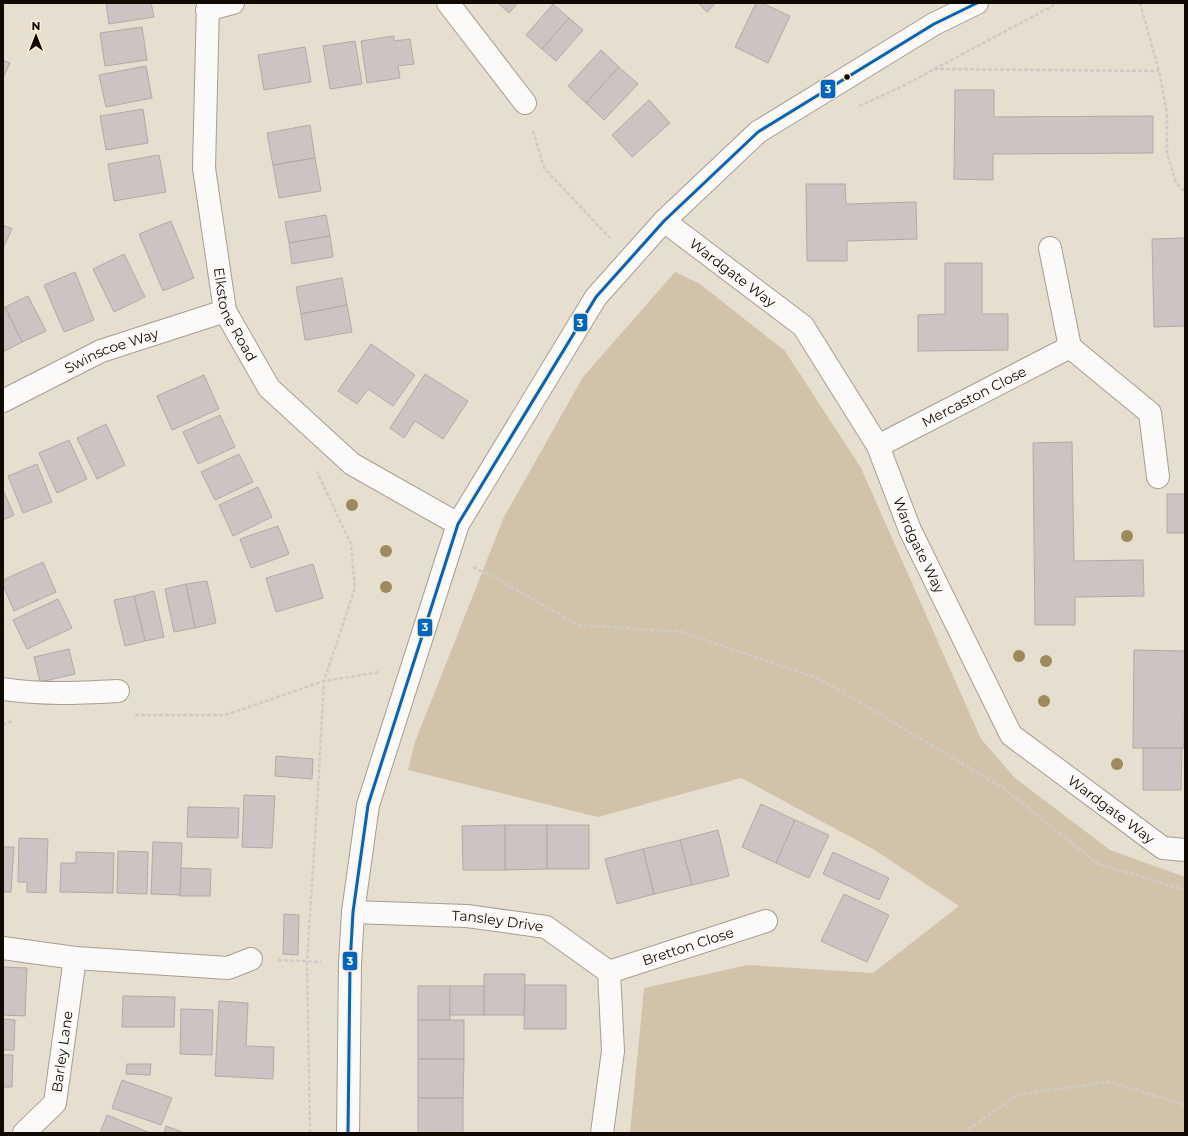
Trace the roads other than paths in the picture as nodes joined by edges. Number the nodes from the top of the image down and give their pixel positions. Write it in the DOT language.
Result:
graph roads {
  1 [pos="233,3"];
  2 [pos="448,3"];
  3 [pos="977,3"];
  4 [pos="208,7"];
  5 [pos="525,103"];
  6 [pos="664,221"];
  7 [pos="1050,248"];
  8 [pos="225,311"];
  9 [pos="1070,347"];
  10 [pos="3,401"];
  11 [pos="878,446"];
  12 [pos="1158,476"];
  13 [pos="458,524"];
  14 [pos="3,689"];
  15 [pos="118,691"];
  16 [pos="1185,850"];
  17 [pos="353,912"];
  18 [pos="766,921"];
  19 [pos="3,948"];
  20 [pos="75,958"];
  21 [pos="251,959"];
  22 [pos="609,972"];
  23 [pos="24,1133"];
  24 [pos="348,1133"];
  25 [pos="602,1133"];
  1 -- 4 [label="street"];
  2 -- 5 [label="street"];
  3 -- 6 [label="street"];
  4 -- 8 [label="street, Elkstone Road"];
  6 -- 11 [label="street, Wardgate Way"];
  6 -- 13 [label="street"];
  7 -- 9 [label="street"];
  8 -- 10 [label="street, Swinscoe Way"];
  8 -- 13 [label="street, Elkstone Road"];
  9 -- 11 [label="street, Mercaston Close"];
  9 -- 12 [label="street"];
  11 -- 16 [label="street, Wardgate Way"];
  13 -- 17 [label="street"];
  14 -- 15 [label="street"];
  17 -- 22 [label="street, Tansley Drive"];
  17 -- 24 [label="street"];
  18 -- 22 [label="street, Bretton Close"];
  19 -- 20 [label="street"];
  20 -- 21 [label="street"];
  20 -- 23 [label="street, Barley Lane"];
  22 -- 25 [label="street"];
}
